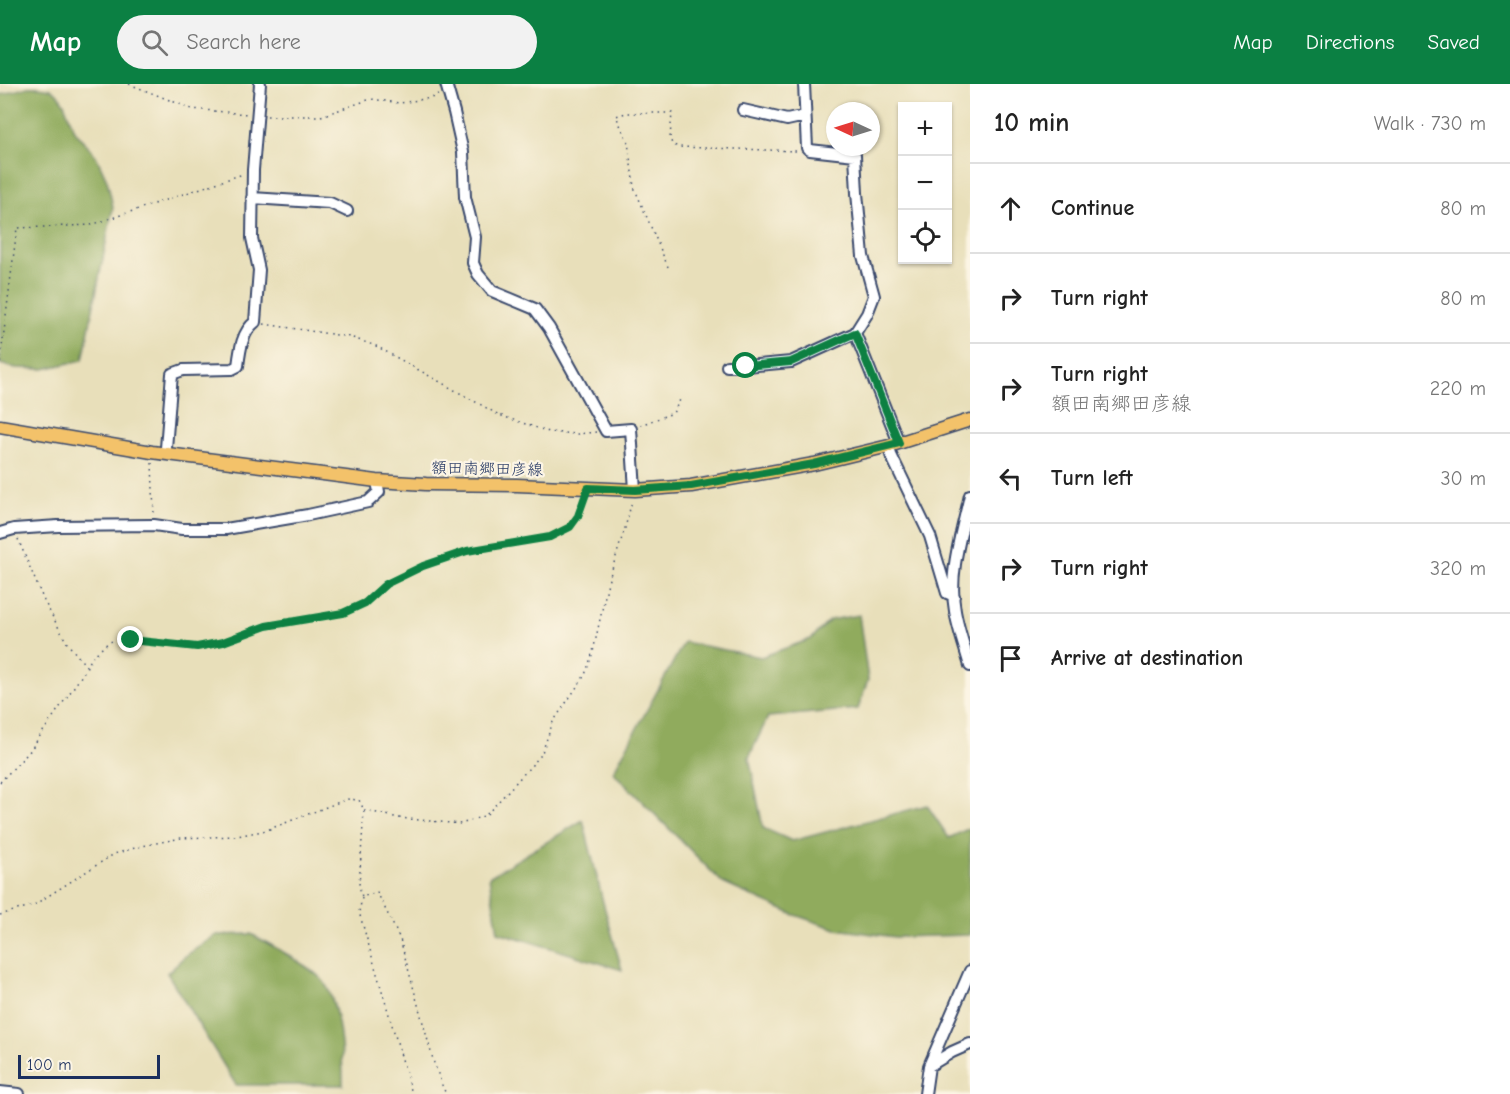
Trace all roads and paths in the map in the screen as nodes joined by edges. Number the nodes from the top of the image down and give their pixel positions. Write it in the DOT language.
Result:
graph roads {
  1 [pos="129,84"];
  2 [pos="144,84"];
  3 [pos="260,84"];
  4 [pos="804,84"];
  5 [pos="446,87"];
  6 [pos="142,89"];
  7 [pos="743,110"];
  8 [pos="258,116"];
  9 [pos="805,116"];
  10 [pos="807,148"];
  11 [pos="253,170"];
  12 [pos="252,198"];
  13 [pos="347,211"];
  14 [pos="668,267"];
  15 [pos="255,322"];
  16 [pos="855,333"];
  17 [pos="0,363"];
  18 [pos="727,366"];
  19 [pos="681,398"];
  20 [pos="970,420"];
  21 [pos="0,426"];
  22 [pos="631,429"];
  23 [pos="606,431"];
  24 [pos="894,444"];
  25 [pos="158,453"];
  26 [pos="377,480"];
  27 [pos="588,488"];
  28 [pos="635,490"];
  29 [pos="970,495"];
  30 [pos="154,525"];
  31 [pos="14,529"];
  32 [pos="0,533"];
  33 [pos="954,596"];
  34 [pos="970,666"];
  35 [pos="86,667"];
  36 [pos="0,782"];
  37 [pos="364,810"];
  38 [pos="362,897"];
  39 [pos="0,915"];
  40 [pos="970,971"];
  41 [pos="970,1044"];
  42 [pos="929,1066"];
  43 [pos="0,1092"];
  44 [pos="20,1094"];
  45 [pos="411,1094"];
  46 [pos="446,1094"];
  47 [pos="926,1094"];
  1 -- 6 [label="path"];
  2 -- 6 [label="path"];
  3 -- 8 [label="street"];
  4 -- 9 [label="street"];
  5 -- 8 [label="path"];
  5 -- 23 [label="street"];
  6 -- 8 [label="path"];
  7 -- 9 [label="street"];
  8 -- 11 [label="street"];
  9 -- 10 [label="street"];
  10 -- 14 [label="path"];
  10 -- 16 [label="street"];
  11 -- 12 [label="street"];
  11 -- 17 [label="path"];
  12 -- 13 [label="street"];
  12 -- 15 [label="street"];
  15 -- 23 [label="path"];
  15 -- 25 [label="street"];
  16 -- 18 [label="street"];
  16 -- 24 [label="street"];
  19 -- 22 [label="path"];
  20 -- 24 [label="main road, 額田南郷田彦線"];
  21 -- 25 [label="main road, 額田南郷田彦線"];
  22 -- 23 [label="street"];
  22 -- 28 [label="street"];
  24 -- 28 [label="main road, 額田南郷田彦線"];
  24 -- 33 [label="street"];
  25 -- 26 [label="main road, 額田南郷田彦線"];
  25 -- 30 [label="path"];
  26 -- 27 [label="main road, 額田南郷田彦線"];
  26 -- 30 [label="street"];
  27 -- 28 [label="main road, 額田南郷田彦線"];
  27 -- 35 [label="path"];
  28 -- 37 [label="path"];
  29 -- 33 [label="street"];
  30 -- 31 [label="street"];
  31 -- 32 [label="street"];
  31 -- 35 [label="path"];
  33 -- 34 [label="street"];
  35 -- 36 [label="path"];
  37 -- 38 [label="path"];
  37 -- 39 [label="path"];
  38 -- 45 [label="path"];
  38 -- 46 [label="path"];
  40 -- 42 [label="street"];
  41 -- 42 [label="street"];
  42 -- 47 [label="street"];
  43 -- 44 [label="street"];
}
